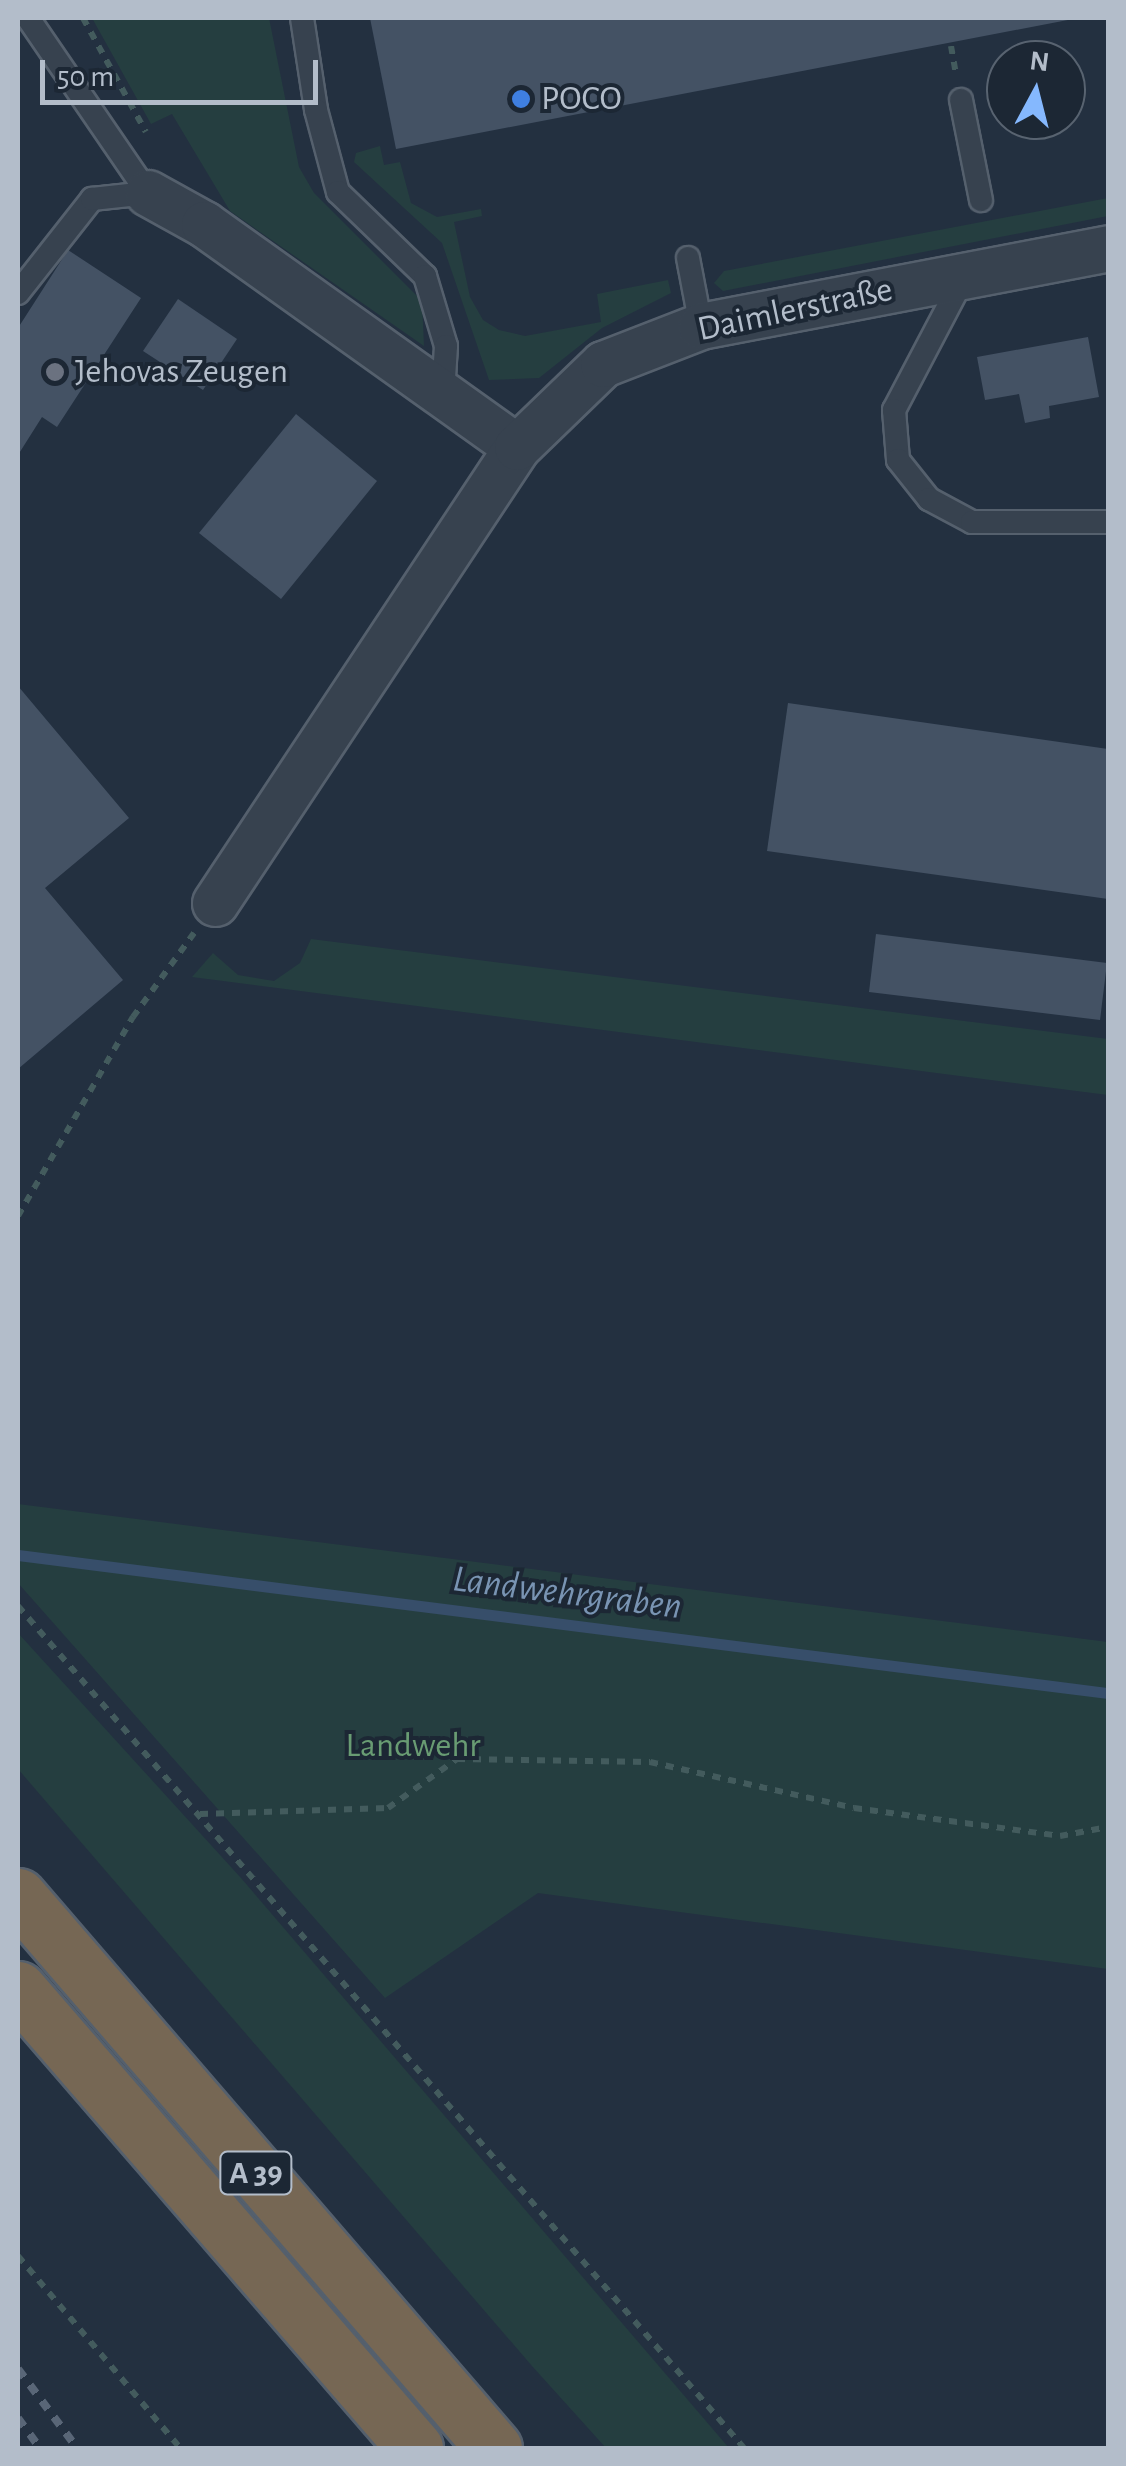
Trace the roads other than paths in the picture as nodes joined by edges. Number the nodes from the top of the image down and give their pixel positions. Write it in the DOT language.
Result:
graph roads {
  1 [pos="28,18"];
  2 [pos="302,18"];
  3 [pos="961,100"];
  4 [pos="148,193"];
  5 [pos="980,200"];
  6 [pos="1108,248"];
  7 [pos="688,258"];
  8 [pos="966,275"];
  9 [pos="18,293"];
  10 [pos="701,326"];
  11 [pos="442,394"];
  12 [pos="518,447"];
  13 [pos="1108,522"];
  14 [pos="215,903"];
  15 [pos="18,1896"];
  16 [pos="18,1989"];
  17 [pos="415,2448"];
  18 [pos="494,2448"];
  1 -- 4 [label="lane"];
  2 -- 11 [label="lane"];
  3 -- 5 [label="lane"];
  4 -- 9 [label="lane"];
  4 -- 11 [label="street"];
  6 -- 8 [label="street, Daimlerstraße"];
  7 -- 10 [label="lane"];
  8 -- 10 [label="street, Daimlerstraße"];
  8 -- 13 [label="lane"];
  10 -- 12 [label="street, Daimlerstraße"];
  11 -- 12 [label="street"];
  12 -- 14 [label="street, Daimlerstraße"];
  15 -- 18 [label="highway, A 39"];
  16 -- 17 [label="highway, A 39"];
}
